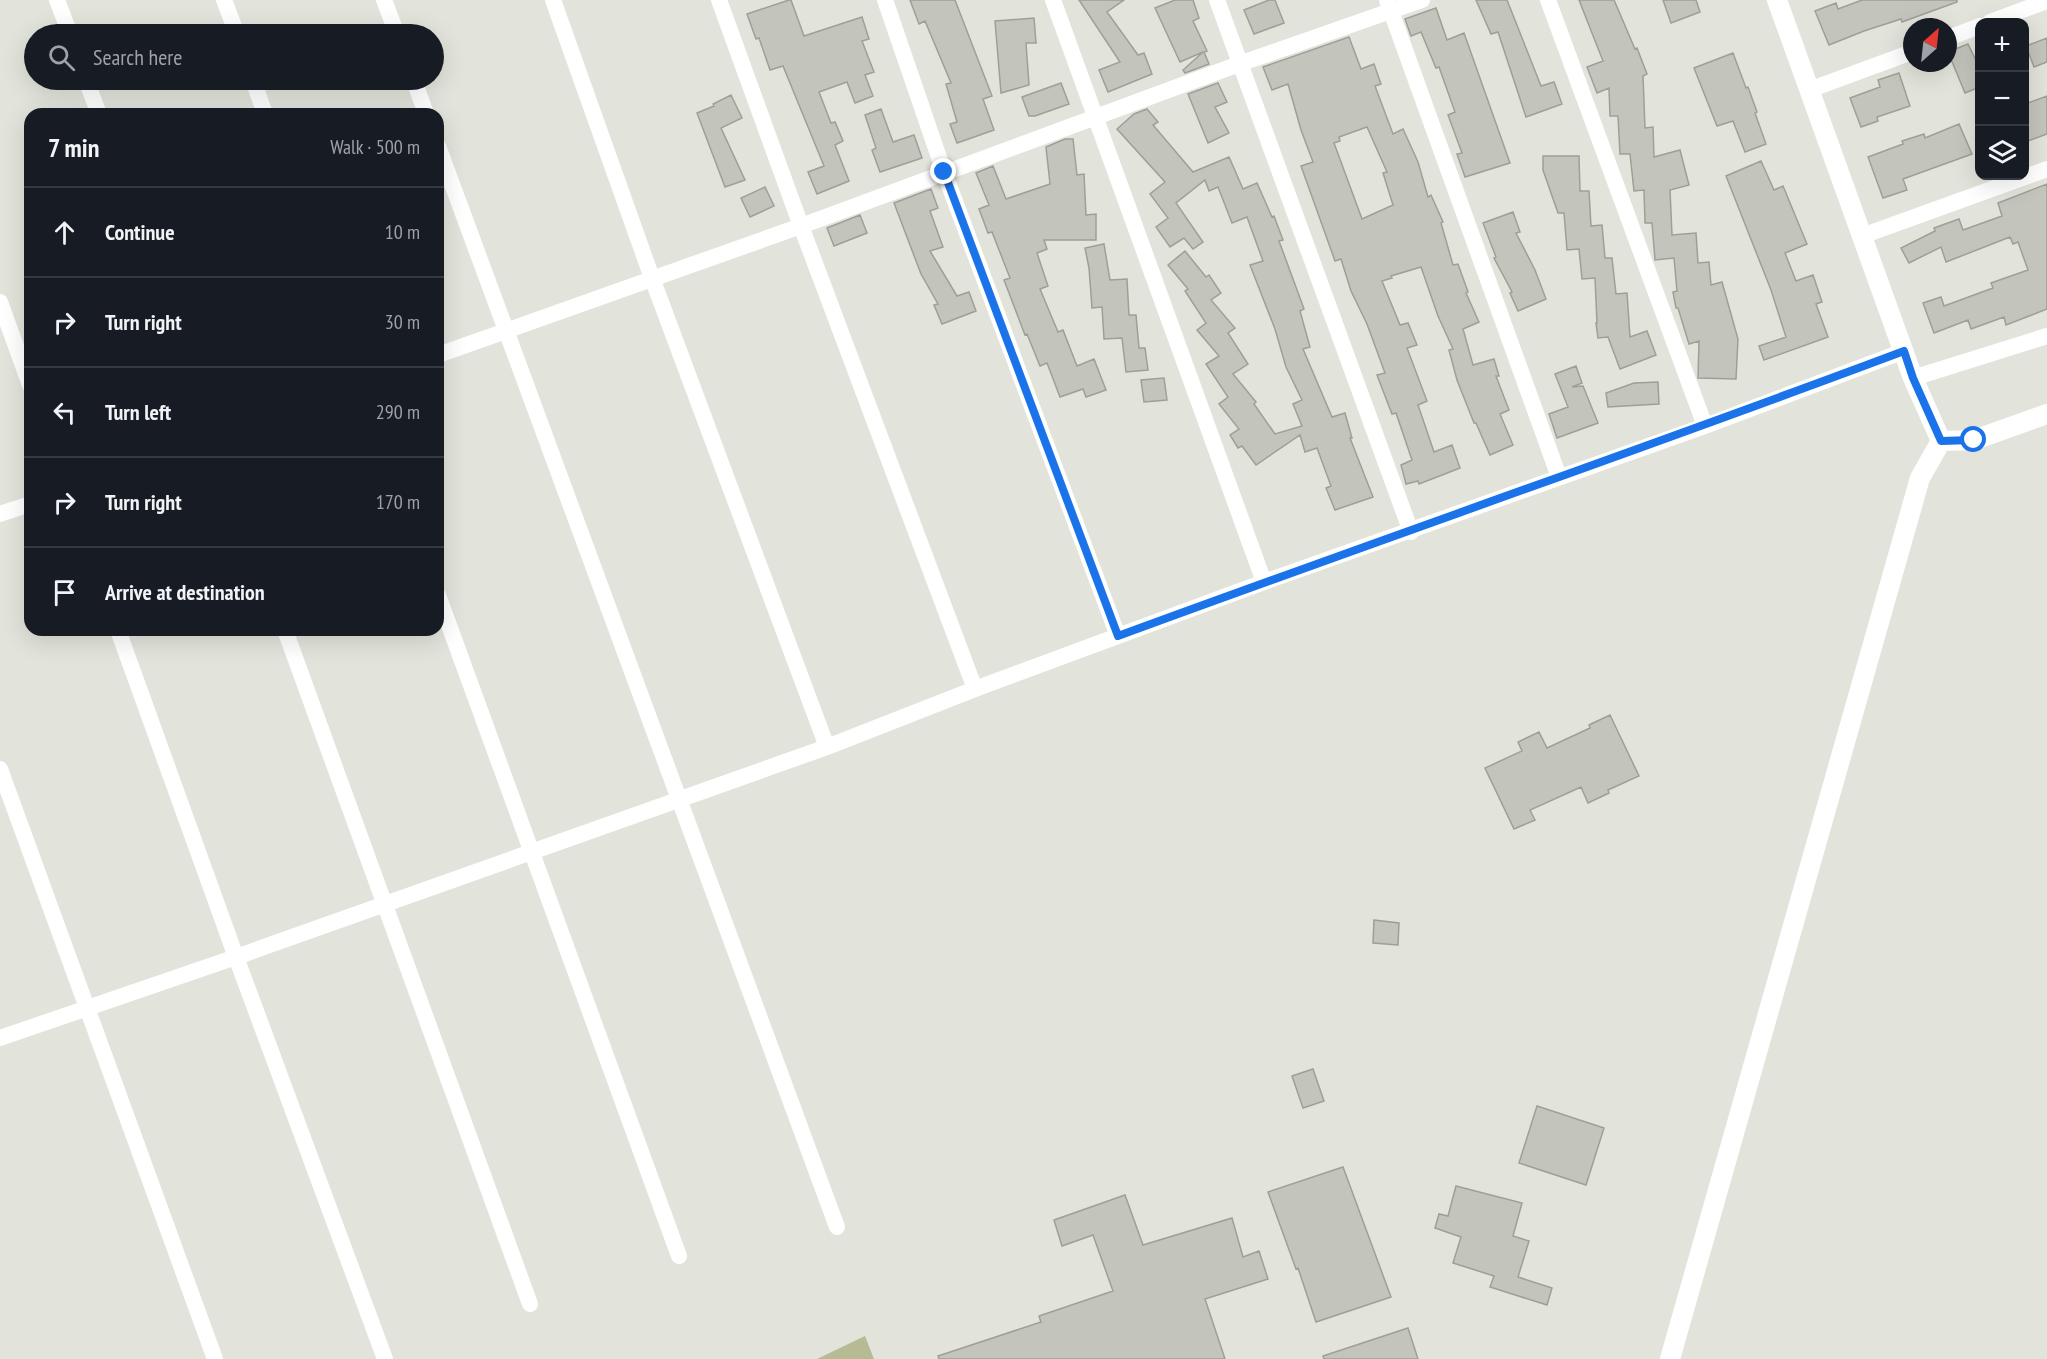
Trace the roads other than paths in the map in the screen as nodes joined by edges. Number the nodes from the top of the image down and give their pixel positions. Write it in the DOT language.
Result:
graph roads {
  1 [pos="57,0"];
  2 [pos="224,0"];
  3 [pos="384,0"];
  4 [pos="553,0"];
  5 [pos="719,0"];
  6 [pos="885,0"];
  7 [pos="1053,0"];
  8 [pos="1217,0"];
  9 [pos="1422,0"];
  10 [pos="1548,0"];
  11 [pos="1777,0"];
  12 [pos="2047,1"];
  13 [pos="1389,5"];
  14 [pos="2001,18"];
  15 [pos="66,24"];
  16 [pos="233,24"];
  17 [pos="393,24"];
  18 [pos="1975,28"];
  19 [pos="1957,35"];
  20 [pos="1903,55"];
  21 [pos="1239,64"];
  22 [pos="90,90"];
  23 [pos="257,90"];
  24 [pos="418,90"];
  25 [pos="1809,90"];
  26 [pos="97,108"];
  27 [pos="263,108"];
  28 [pos="424,108"];
  29 [pos="1095,118"];
  30 [pos="444,162"];
  31 [pos="2047,169"];
  32 [pos="944,172"];
  33 [pos="801,226"];
  34 [pos="1862,236"];
  35 [pos="652,278"];
  36 [pos="0,302"];
  37 [pos="506,331"];
  38 [pos="2047,336"];
  39 [pos="1904,351"];
  40 [pos="444,353"];
  41 [pos="24,368"];
  42 [pos="1913,378"];
  43 [pos="2047,414"];
  44 [pos="1705,426"];
  45 [pos="1941,441"];
  46 [pos="1559,477"];
  47 [pos="24,506"];
  48 [pos="0,514"];
  49 [pos="1411,532"];
  50 [pos="1264,582"];
  51 [pos="444,612"];
  52 [pos="120,636"];
  53 [pos="287,636"];
  54 [pos="1118,636"];
  55 [pos="975,689"];
  56 [pos="827,747"];
  57 [pos="0,769"];
  58 [pos="680,799"];
  59 [pos="530,852"];
  60 [pos="384,903"];
  61 [pos="236,957"];
  62 [pos="88,1009"];
  63 [pos="0,1038"];
  64 [pos="837,1227"];
  65 [pos="679,1256"];
  66 [pos="530,1304"];
  67 [pos="215,1359"];
  68 [pos="385,1359"];
  69 [pos="1670,1359"];
  1 -- 15 [label="street"];
  2 -- 16 [label="street"];
  3 -- 17 [label="street"];
  4 -- 35 [label="street"];
  5 -- 33 [label="street"];
  6 -- 32 [label="street"];
  7 -- 29 [label="street"];
  8 -- 21 [label="street"];
  9 -- 13 [label="street"];
  10 -- 44 [label="street"];
  11 -- 25 [label="street"];
  12 -- 14 [label="street"];
  13 -- 21 [label="street"];
  13 -- 46 [label="street"];
  18 -- 19 [label="street"];
  20 -- 25 [label="street"];
  21 -- 29 [label="street"];
  21 -- 49 [label="street"];
  22 -- 26 [label="street"];
  23 -- 27 [label="street"];
  24 -- 28 [label="street"];
  25 -- 34 [label="street"];
  29 -- 32 [label="street"];
  29 -- 50 [label="street"];
  30 -- 37 [label="street"];
  31 -- 34 [label="street"];
  32 -- 33 [label="street"];
  32 -- 54 [label="street"];
  33 -- 35 [label="street"];
  33 -- 55 [label="street"];
  34 -- 39 [label="street"];
  35 -- 37 [label="street"];
  35 -- 56 [label="street"];
  36 -- 41 [label="street"];
  37 -- 40 [label="street"];
  37 -- 58 [label="street"];
  38 -- 42 [label="street"];
  39 -- 42 [label="street"];
  39 -- 44 [label="street"];
  42 -- 45 [label="street"];
  43 -- 45 [label="street"];
  44 -- 46 [label="street"];
  45 -- 69 [label="street"];
  46 -- 49 [label="street"];
  47 -- 48 [label="street"];
  49 -- 50 [label="street"];
  50 -- 54 [label="street"];
  51 -- 59 [label="street"];
  52 -- 61 [label="street"];
  53 -- 60 [label="street"];
  54 -- 55 [label="street"];
  55 -- 56 [label="street"];
  56 -- 58 [label="street"];
  57 -- 62 [label="street"];
  58 -- 59 [label="street"];
  58 -- 64 [label="street"];
  59 -- 60 [label="street"];
  59 -- 65 [label="street"];
  60 -- 61 [label="street"];
  60 -- 66 [label="street"];
  61 -- 62 [label="street"];
  61 -- 68 [label="street"];
  62 -- 63 [label="street"];
  62 -- 67 [label="street"];
}
